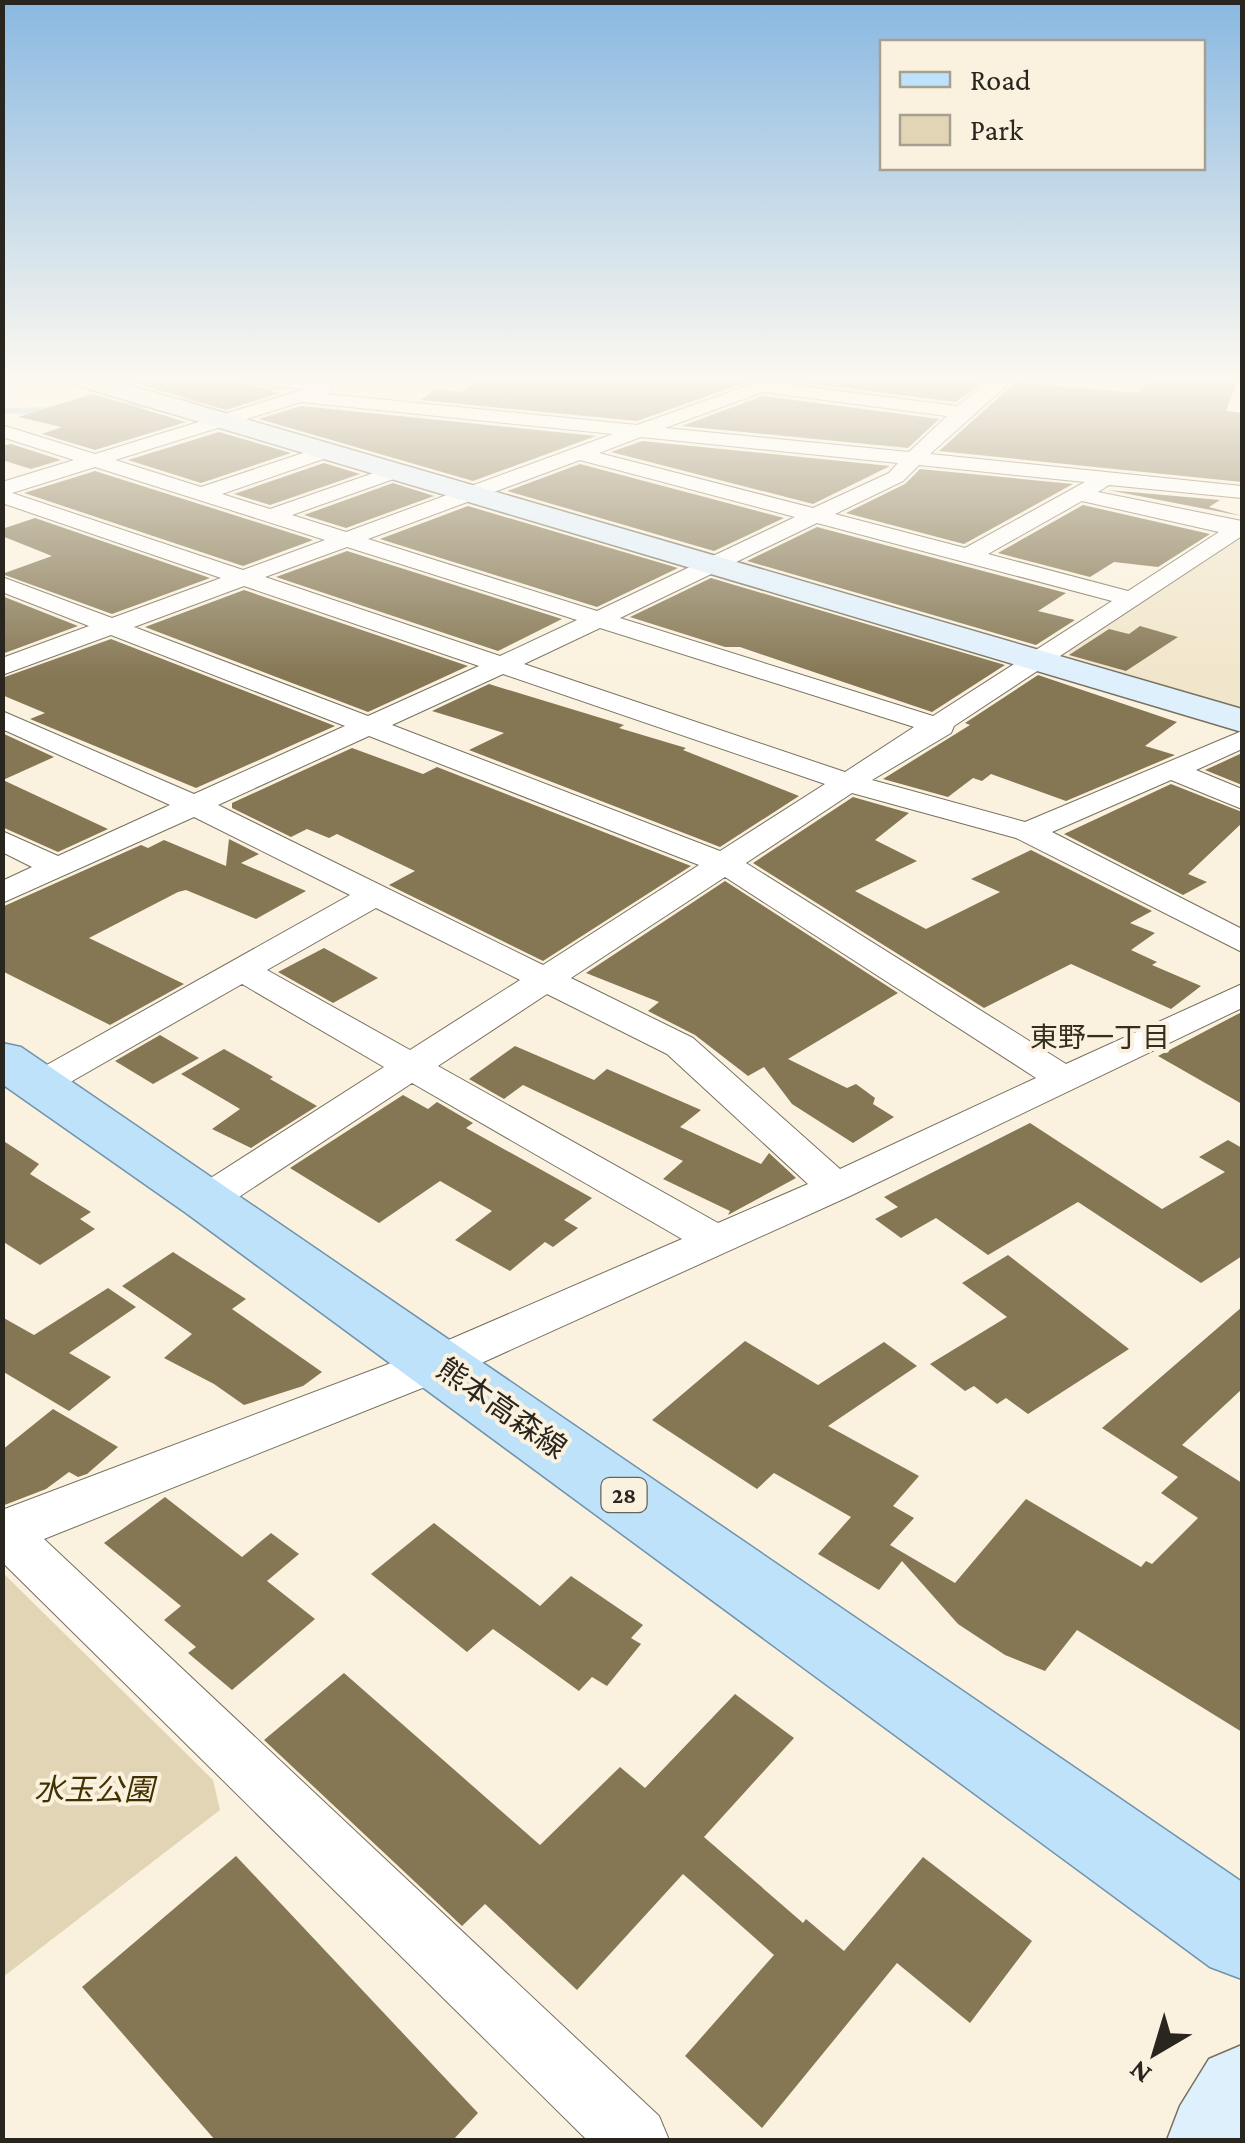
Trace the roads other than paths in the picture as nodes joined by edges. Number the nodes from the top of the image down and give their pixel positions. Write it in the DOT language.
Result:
graph roads {
  1 [pos="49,477"];
  2 [pos="153,477"];
  3 [pos="251,477"];
  4 [pos="380,477"];
  5 [pos="411,477"];
  6 [pos="516,477"];
  7 [pos="666,477"];
  8 [pos="896,477"];
  9 [pos="1110,477"];
  10 [pos="1242,492"];
  11 [pos="2,493"];
  12 [pos="204,493"];
  13 [pos="470,494"];
  14 [pos="1078,494"];
  15 [pos="273,515"];
  16 [pos="818,517"];
  17 [pos="1241,528"];
  18 [pos="348,539"];
  19 [pos="968,556"];
  20 [pos="714,565"];
  21 [pos="242,579"];
  22 [pos="2,584"];
  23 [pos="1132,600"];
  24 [pos="598,619"];
  25 [pos="113,626"];
  26 [pos="1043,658"];
  27 [pos="2,667"];
  28 [pos="498,667"];
  29 [pos="2,719"];
  30 [pos="1242,721"];
  31 [pos="367,726"];
  32 [pos="940,726"];
  33 [pos="1242,739"];
  34 [pos="1172,770"];
  35 [pos="852,784"];
  36 [pos="1242,800"];
  37 [pos="196,806"];
  38 [pos="1028,832"];
  39 [pos="2,840"];
  40 [pos="728,866"];
  41 [pos="58,868"];
  42 [pos="2,893"];
  43 [pos="376,894"];
  44 [pos="1242,942"];
  45 [pos="244,970"];
  46 [pos="550,978"];
  47 [pos="1242,995"];
  48 [pos="414,1066"];
  49 [pos="21,1072"];
  50 [pos="1066,1080"];
  51 [pos="836,1187"];
  52 [pos="208,1199"];
  53 [pos="716,1240"];
  54 [pos="439,1363"];
  55 [pos="4,1532"];
  56 [pos="1242,1935"];
  57 [pos="1242,2092"];
  58 [pos="635,2140"];
  59 [pos="1214,2140"];
  1 -- 11 [label="street"];
  2 -- 12 [label="street"];
  3 -- 12 [label="street"];
  4 -- 15 [label="street"];
  5 -- 13 [label="street"];
  6 -- 13 [label="street"];
  7 -- 16 [label="street"];
  8 -- 16 [label="street"];
  9 -- 10 [label="street"];
  9 -- 14 [label="street"];
  11 -- 21 [label="street"];
  12 -- 15 [label="street"];
  13 -- 18 [label="street"];
  13 -- 20 [label="street"];
  14 -- 17 [label="street"];
  14 -- 19 [label="street"];
  15 -- 18 [label="street"];
  16 -- 19 [label="street"];
  16 -- 20 [label="street"];
  17 -- 23 [label="street"];
  18 -- 21 [label="street"];
  18 -- 24 [label="street"];
  19 -- 23 [label="street"];
  20 -- 24 [label="street"];
  20 -- 26 [label="street"];
  21 -- 25 [label="street"];
  21 -- 28 [label="street"];
  22 -- 25 [label="street"];
  23 -- 26 [label="street"];
  24 -- 28 [label="street"];
  24 -- 32 [label="street"];
  25 -- 27 [label="street"];
  25 -- 31 [label="street"];
  26 -- 30 [label="street"];
  26 -- 32 [label="street"];
  28 -- 31 [label="street"];
  28 -- 35 [label="street"];
  29 -- 37 [label="street"];
  31 -- 37 [label="street"];
  31 -- 40 [label="street"];
  32 -- 35 [label="street"];
  33 -- 34 [label="street"];
  34 -- 36 [label="street"];
  34 -- 38 [label="street"];
  35 -- 38 [label="street"];
  35 -- 40 [label="street"];
  37 -- 41 [label="street"];
  37 -- 43 [label="street"];
  38 -- 44 [label="street"];
  39 -- 41 [label="street"];
  40 -- 46 [label="street"];
  40 -- 50 [label="street"];
  41 -- 42 [label="street"];
  43 -- 45 [label="street"];
  43 -- 46 [label="street"];
  45 -- 48 [label="street"];
  45 -- 49 [label="street"];
  46 -- 48 [label="street"];
  46 -- 51 [label="street"];
  47 -- 50 [label="street"];
  48 -- 52 [label="street"];
  48 -- 53 [label="street"];
  49 -- 52 [label="main road, 熊本高森線 / 28"];
  50 -- 51 [label="street"];
  51 -- 53 [label="street"];
  52 -- 54 [label="main road, 熊本高森線 / 28"];
  53 -- 54 [label="street"];
  54 -- 55 [label="street"];
  54 -- 56 [label="main road, 熊本高森線 / 28"];
  55 -- 58 [label="street"];
  57 -- 59 [label="street"];
}
